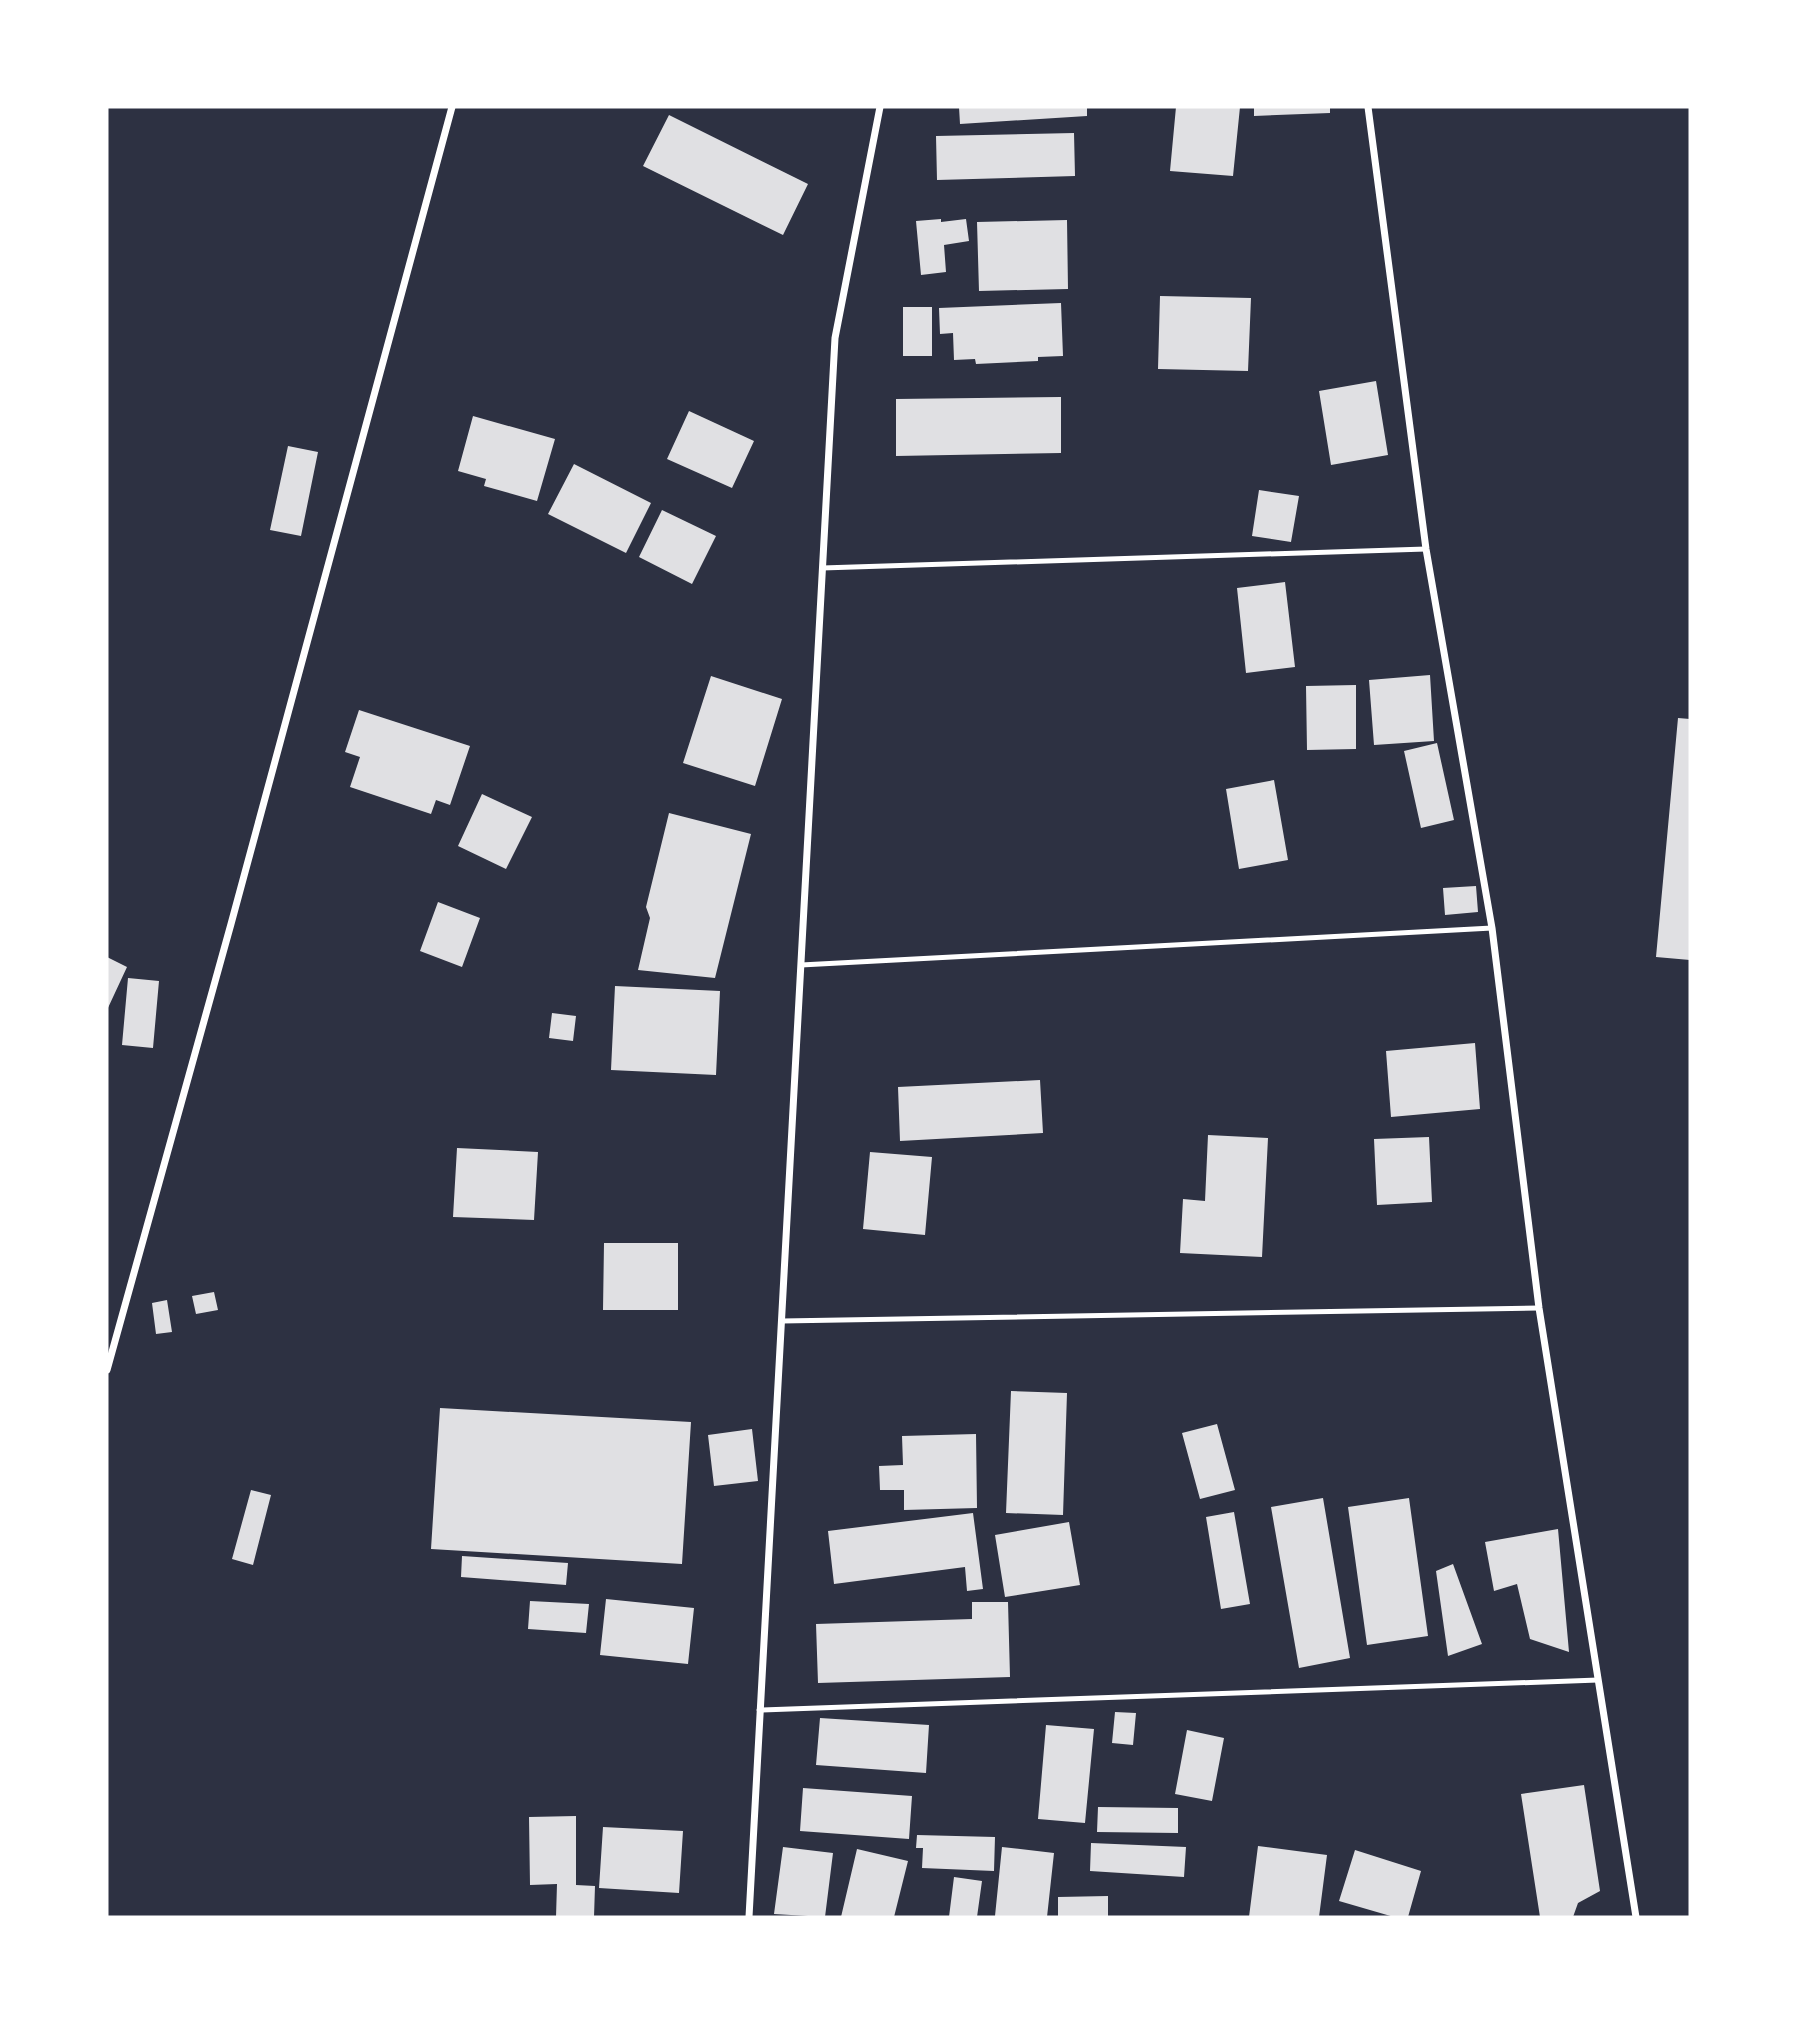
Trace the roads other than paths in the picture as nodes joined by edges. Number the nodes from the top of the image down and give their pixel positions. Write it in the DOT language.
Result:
graph roads {
  1 [pos="452,107"];
  2 [pos="880,107"];
  3 [pos="1368,107"];
  4 [pos="1426,549"];
  5 [pos="822,568"];
  6 [pos="1492,928"];
  7 [pos="801,965"];
  8 [pos="1539,1308"];
  9 [pos="782,1321"];
  10 [pos="107,1370"];
  11 [pos="1598,1680"];
  12 [pos="759,1710"];
  13 [pos="749,1917"];
  14 [pos="1636,1917"];
  1 -- 10 [label="street"];
  2 -- 5 [label="street"];
  3 -- 4 [label="street"];
  4 -- 5 [label="lane"];
  4 -- 6 [label="street"];
  5 -- 7 [label="street"];
  6 -- 7 [label="lane"];
  6 -- 8 [label="street"];
  7 -- 9 [label="street"];
  8 -- 9 [label="lane"];
  8 -- 11 [label="street"];
  9 -- 12 [label="street"];
  11 -- 12 [label="lane"];
  11 -- 14 [label="street"];
  12 -- 13 [label="street"];
}
